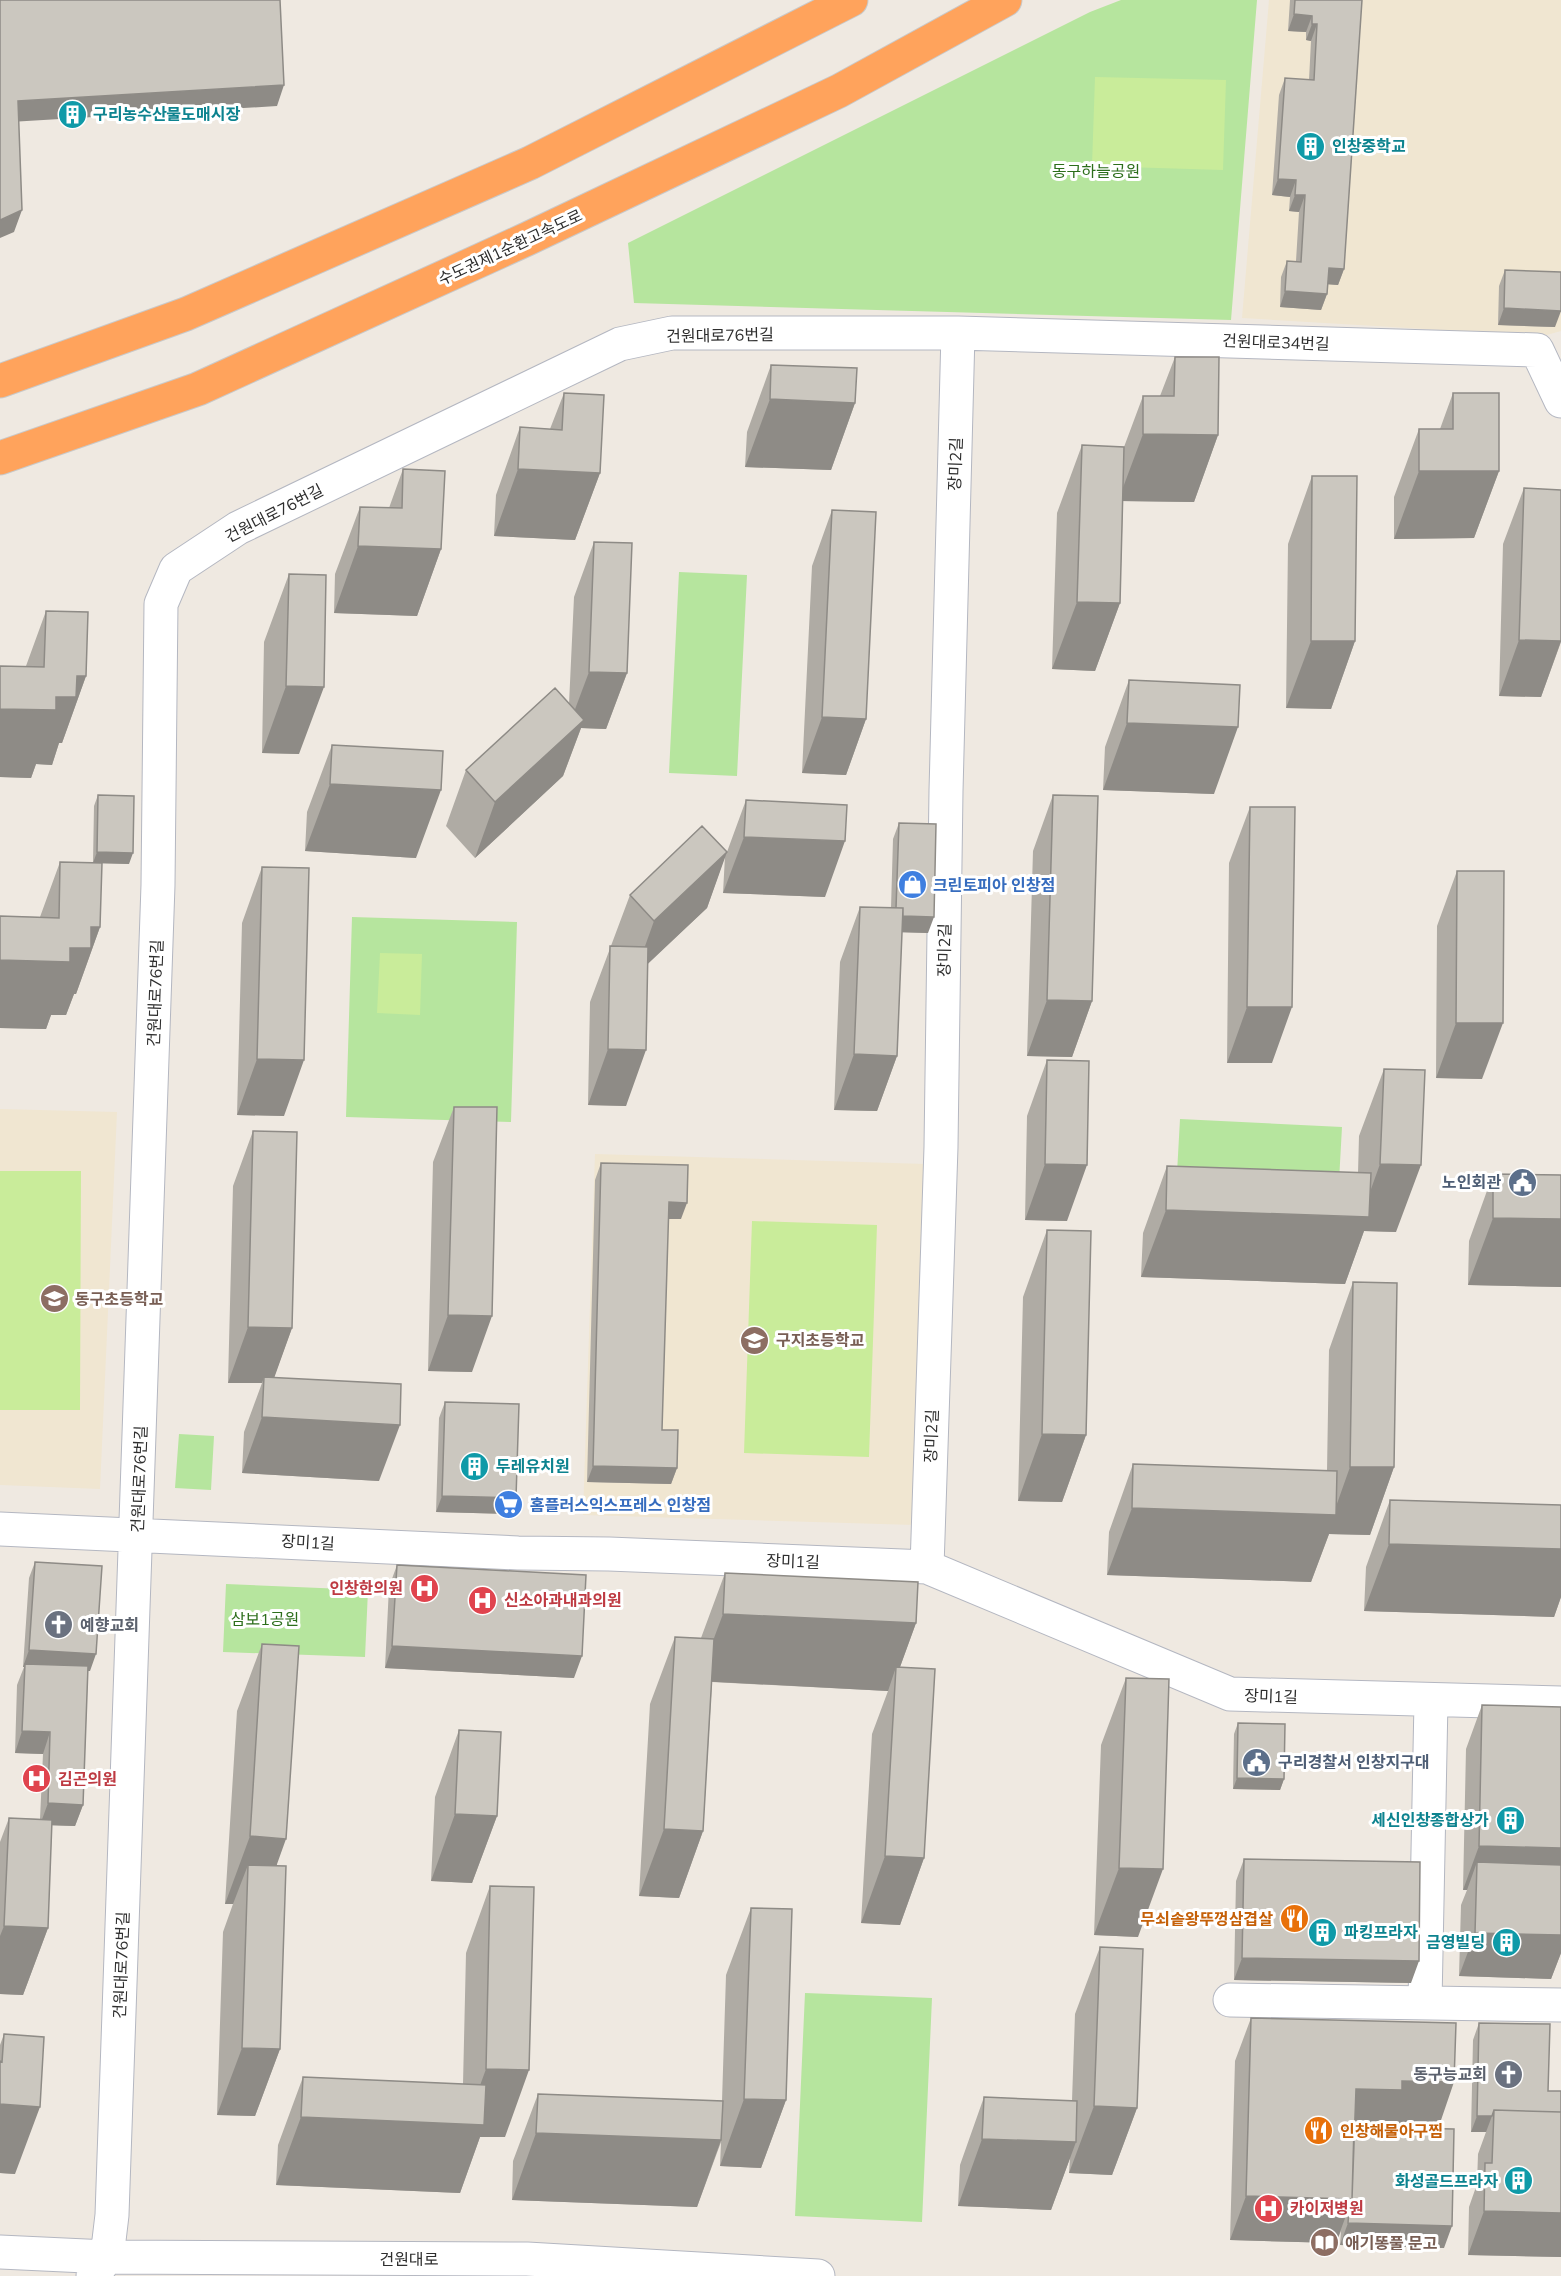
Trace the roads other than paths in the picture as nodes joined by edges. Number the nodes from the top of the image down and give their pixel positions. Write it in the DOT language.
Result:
graph roads {
  1 [pos="851,0"];
  2 [pos="1005,0"];
  3 [pos="958,333"];
  4 [pos="1549,348"];
  5 [pos="0,381"];
  6 [pos="1561,401"];
  7 [pos="0,458"];
  8 [pos="0,1529"];
  9 [pos="137,1534"];
  10 [pos="927,1567"];
  11 [pos="1431,1701"];
  12 [pos="1561,1703"];
  13 [pos="1230,2000"];
  14 [pos="1425,2002"];
  15 [pos="1561,2005"];
  16 [pos="0,2252"];
  17 [pos="100,2266"];
  18 [pos="818,2276"];
  1 -- 5 [label="highway"];
  2 -- 7 [label="highway, 수도권제1순환고속도로"];
  3 -- 4 [label="street, 건원대로34번길"];
  3 -- 9 [label="street, 건원대로76번길"];
  3 -- 10 [label="street, 장미2길"];
  4 -- 6 [label="street, 건원대로34번길"];
  8 -- 9 [label="street, 장미1길"];
  9 -- 10 [label="street, 장미1길"];
  9 -- 17 [label="street, 건원대로76번길"];
  10 -- 11 [label="street, 장미1길"];
  11 -- 12 [label="street, 장미1길"];
  11 -- 14 [label="street"];
  13 -- 14 [label="street"];
  14 -- 15 [label="street"];
  16 -- 17 [label="street, 건원대로"];
  17 -- 18 [label="street, 건원대로"];
}
